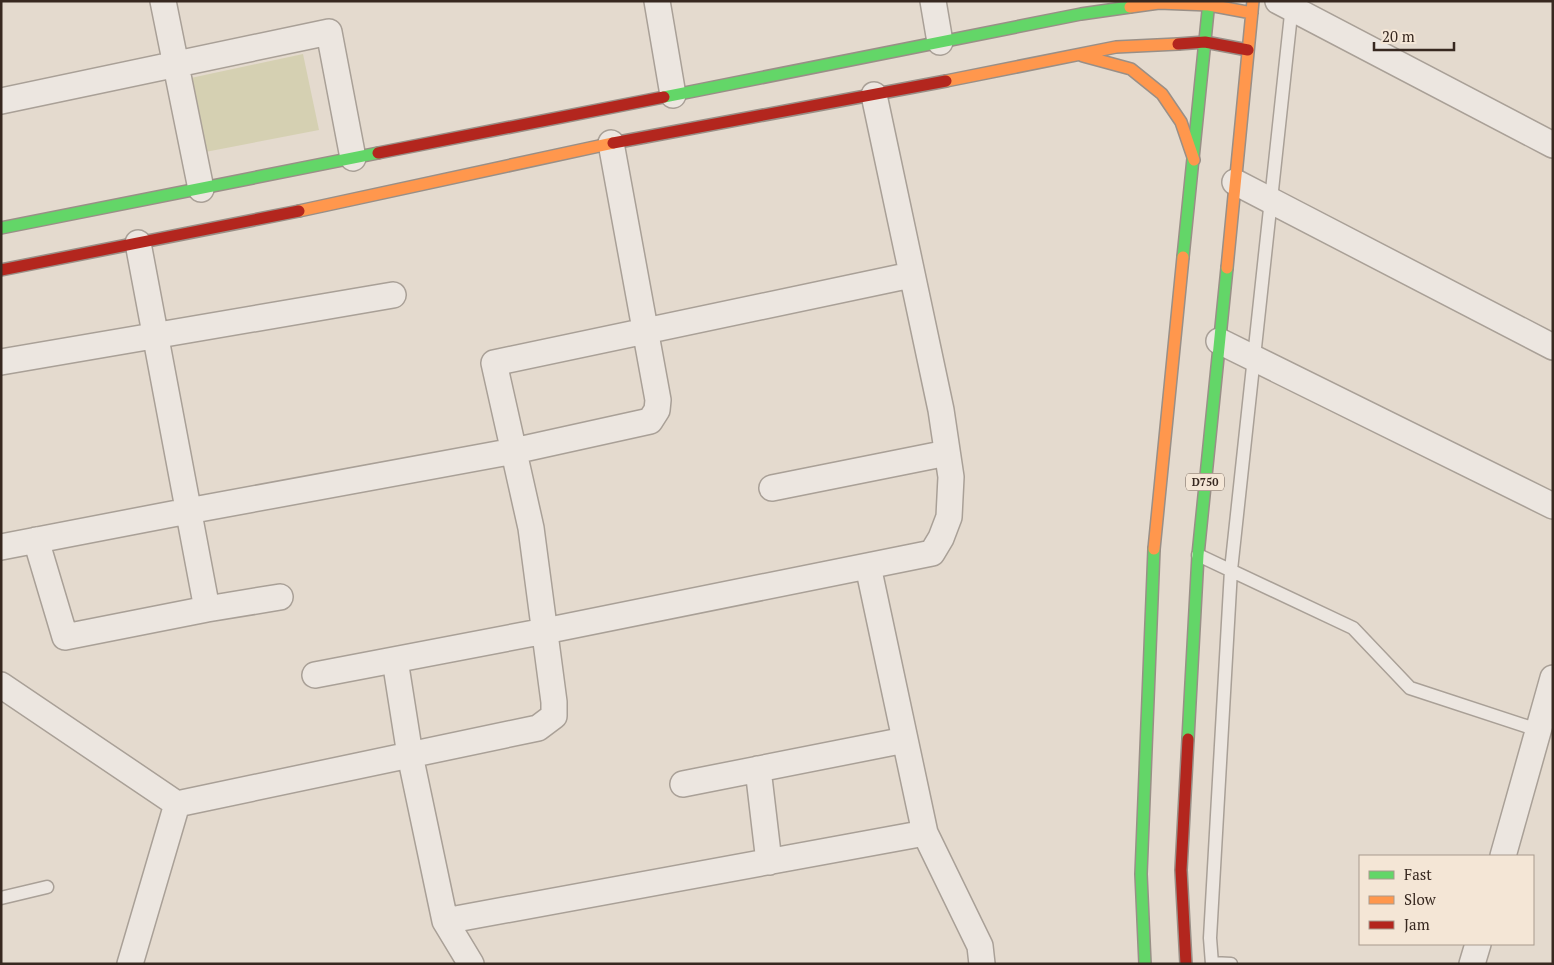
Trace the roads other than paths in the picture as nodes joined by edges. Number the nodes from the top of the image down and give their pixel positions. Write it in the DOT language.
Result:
graph roads {
  1 [pos="163,1"];
  2 [pos="658,1"];
  3 [pos="933,1"];
  4 [pos="1134,1"];
  5 [pos="1209,3"];
  6 [pos="1287,4"];
  7 [pos="1252,7"];
  8 [pos="1123,8"];
  9 [pos="940,42"];
  10 [pos="1206,42"];
  11 [pos="1248,50"];
  12 [pos="1077,54"];
  13 [pos="175,64"];
  14 [pos="673,95"];
  15 [pos="874,95"];
  16 [pos="1,101"];
  17 [pos="611,143"];
  18 [pos="1553,145"];
  19 [pos="353,158"];
  20 [pos="1194,160"];
  21 [pos="1235,182"];
  22 [pos="200,189"];
  23 [pos="1271,200"];
  24 [pos="1,228"];
  25 [pos="138,243"];
  26 [pos="1,270"];
  27 [pos="911,275"];
  28 [pos="393,295"];
  29 [pos="646,331"];
  30 [pos="155,336"];
  31 [pos="1219,341"];
  32 [pos="1553,347"];
  33 [pos="1254,359"];
  34 [pos="1,362"];
  35 [pos="514,451"];
  36 [pos="947,452"];
  37 [pos="772,488"];
  38 [pos="1553,506"];
  39 [pos="188,511"];
  40 [pos="36,540"];
  41 [pos="1,547"];
  42 [pos="1198,555"];
  43 [pos="868,566"];
  44 [pos="1232,570"];
  45 [pos="280,597"];
  46 [pos="207,609"];
  47 [pos="544,631"];
  48 [pos="395,660"];
  49 [pos="315,676"];
  50 [pos="1553,678"];
  51 [pos="1,685"];
  52 [pos="1538,730"];
  53 [pos="905,740"];
  54 [pos="410,755"];
  55 [pos="758,769"];
  56 [pos="682,784"];
  57 [pos="177,804"];
  58 [pos="925,833"];
  59 [pos="1503,855"];
  60 [pos="769,862"];
  61 [pos="47,887"];
  62 [pos="1,898"];
  63 [pos="445,921"];
  64 [pos="1478,945"];
  65 [pos="1212,963"];
  66 [pos="130,964"];
  67 [pos="471,964"];
  68 [pos="982,964"];
  69 [pos="1145,964"];
  70 [pos="1186,964"];
  71 [pos="1231,964"];
  72 [pos="1472,964"];
  1 -- 13 [label="street"];
  2 -- 14 [label="street"];
  3 -- 9 [label="street"];
  4 -- 8 [label="main road"];
  5 -- 7 [label="main road"];
  5 -- 8 [label="main road"];
  5 -- 10 [label="main road"];
  6 -- 18 [label="street"];
  6 -- 23 [label="lane"];
  7 -- 11 [label="main road, D750"];
  8 -- 9 [label="main road"];
  9 -- 14 [label="main road"];
  10 -- 11 [label="main road"];
  10 -- 12 [label="main road"];
  10 -- 20 [label="main road"];
  11 -- 21 [label="main road, D750"];
  12 -- 15 [label="main road"];
  12 -- 20 [label="main road"];
  13 -- 16 [label="street"];
  13 -- 19 [label="street"];
  13 -- 22 [label="street"];
  14 -- 19 [label="main road"];
  15 -- 17 [label="main road"];
  15 -- 27 [label="street"];
  17 -- 25 [label="main road"];
  17 -- 29 [label="street"];
  19 -- 22 [label="main road"];
  20 -- 69 [label="main road"];
  21 -- 23 [label="street"];
  21 -- 31 [label="main road, D750"];
  22 -- 24 [label="main road"];
  23 -- 32 [label="street"];
  23 -- 33 [label="lane"];
  25 -- 26 [label="main road"];
  25 -- 30 [label="street"];
  27 -- 29 [label="street"];
  27 -- 36 [label="street"];
  28 -- 30 [label="street"];
  29 -- 35 [label="street"];
  29 -- 35 [label="street"];
  30 -- 34 [label="street"];
  30 -- 39 [label="street"];
  31 -- 33 [label="street"];
  31 -- 42 [label="main road, D750"];
  33 -- 38 [label="street"];
  33 -- 44 [label="lane"];
  35 -- 39 [label="street"];
  35 -- 47 [label="street"];
  36 -- 37 [label="street"];
  36 -- 43 [label="street"];
  39 -- 40 [label="street"];
  39 -- 46 [label="street"];
  40 -- 41 [label="street"];
  40 -- 46 [label="street"];
  42 -- 44 [label="lane"];
  42 -- 70 [label="main road, D750"];
  43 -- 47 [label="street"];
  43 -- 53 [label="street"];
  44 -- 52 [label="lane"];
  44 -- 65 [label="lane"];
  45 -- 46 [label="street"];
  47 -- 48 [label="street"];
  47 -- 54 [label="street"];
  48 -- 49 [label="street"];
  48 -- 54 [label="street"];
  50 -- 52 [label="street"];
  51 -- 57 [label="street"];
  52 -- 59 [label="street"];
  53 -- 55 [label="street"];
  53 -- 58 [label="street"];
  54 -- 57 [label="street"];
  54 -- 63 [label="street"];
  55 -- 56 [label="street"];
  55 -- 60 [label="street"];
  57 -- 66 [label="street"];
  58 -- 60 [label="street"];
  58 -- 68 [label="street"];
  60 -- 63 [label="street"];
  61 -- 62 [label="lane"];
  63 -- 67 [label="street"];
  64 -- 72 [label="street"];
  65 -- 71 [label="lane"];
}
